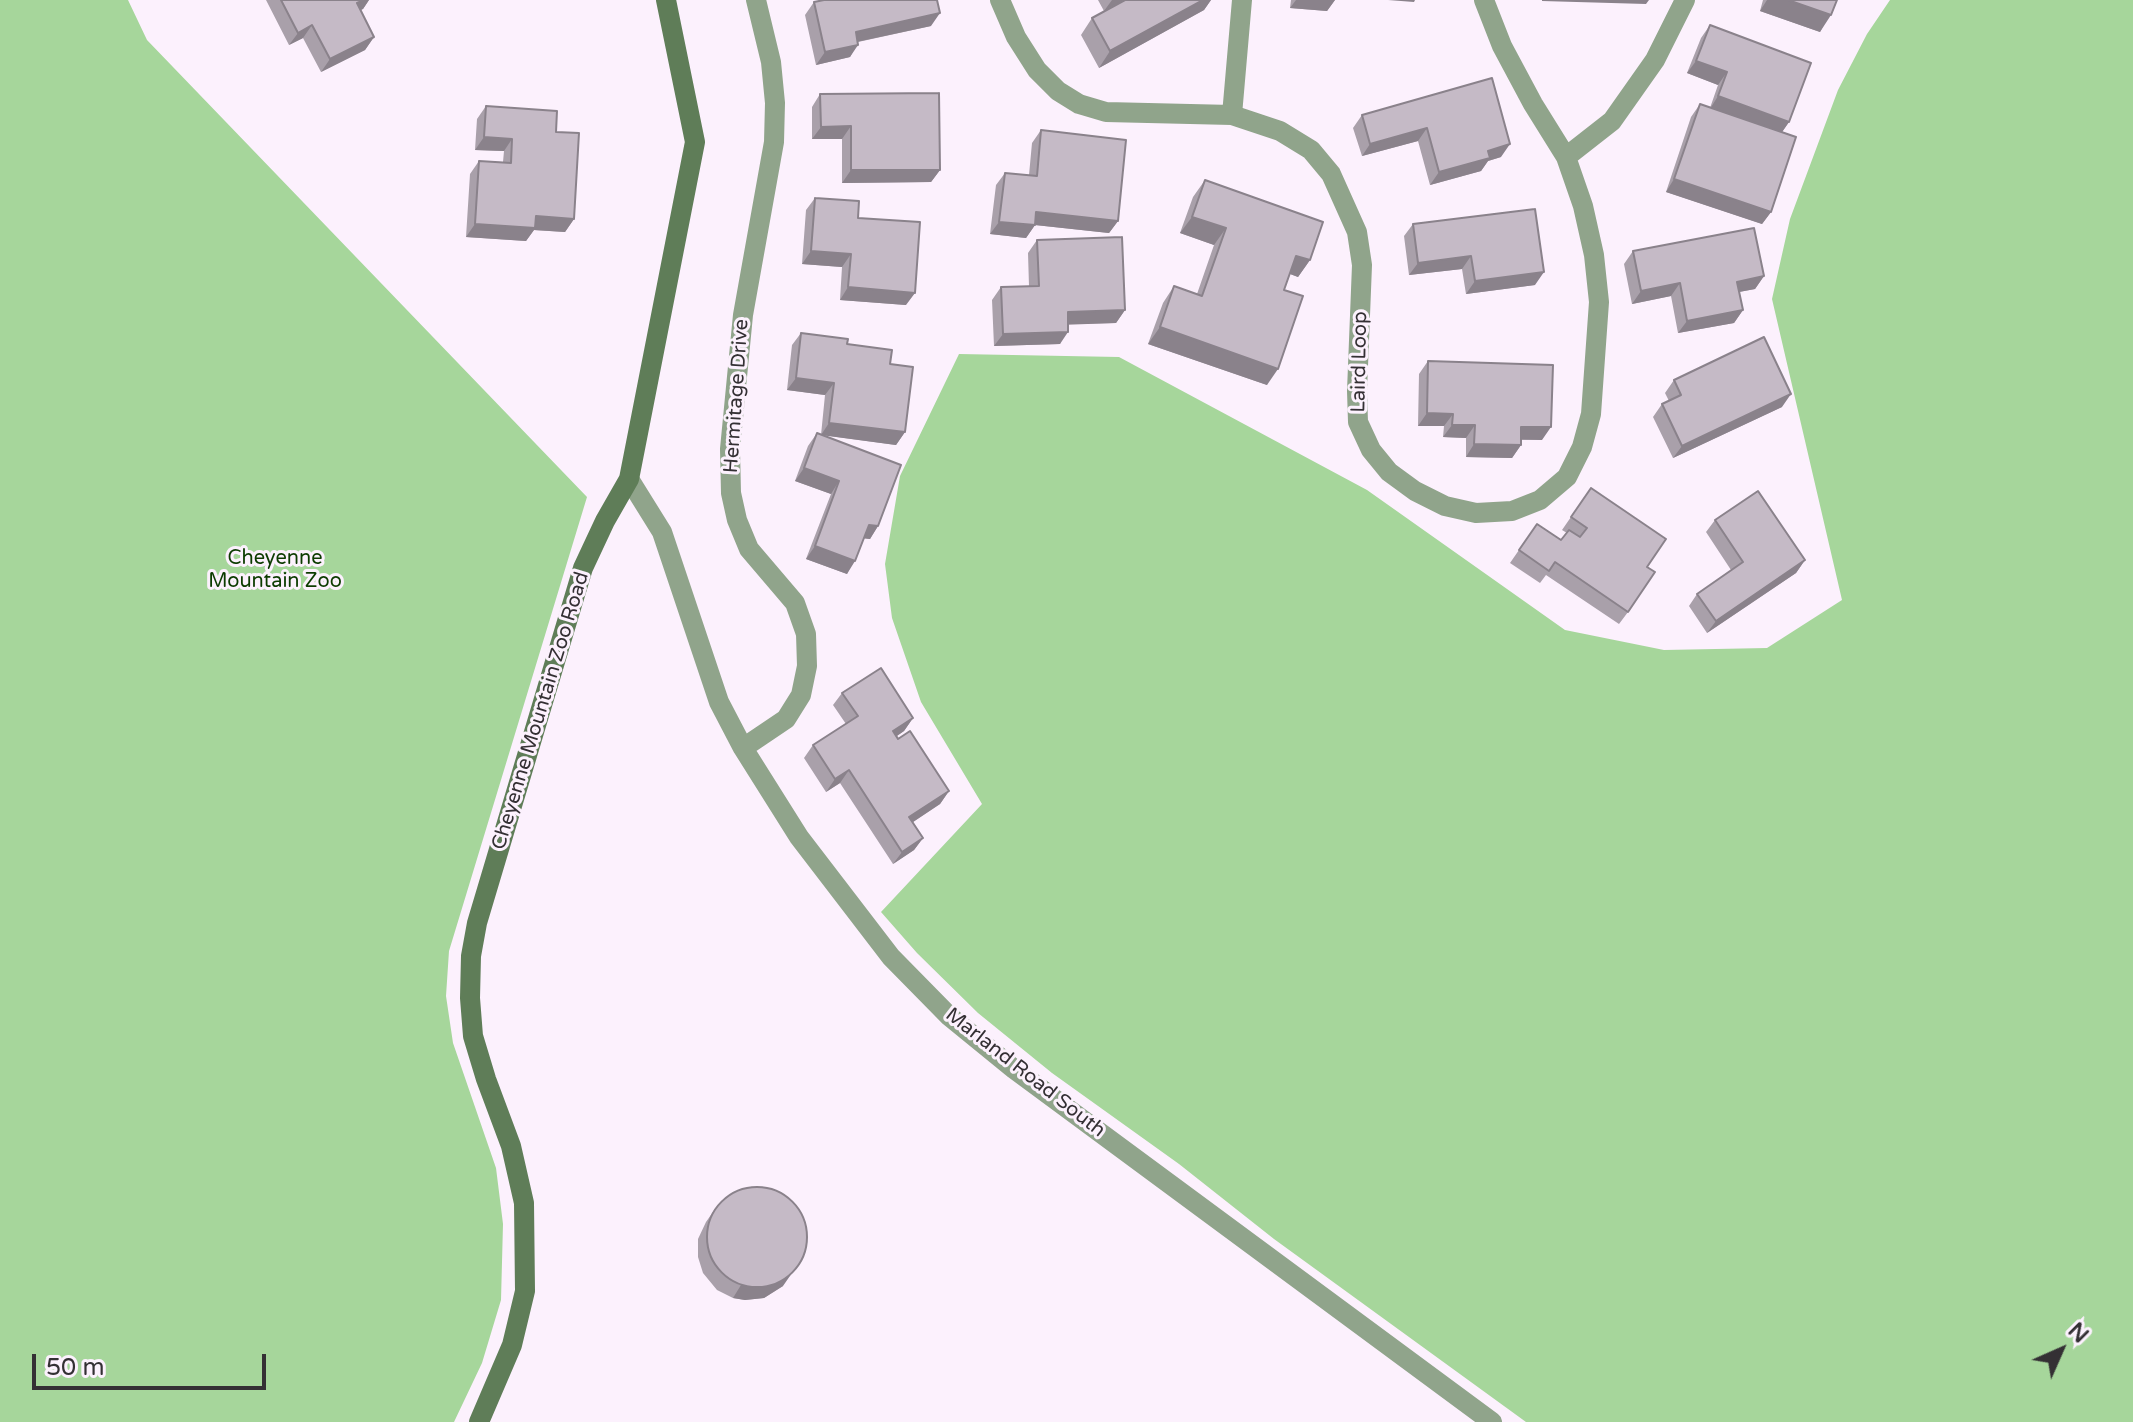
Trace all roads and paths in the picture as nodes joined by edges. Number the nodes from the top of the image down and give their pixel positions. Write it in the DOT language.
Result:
graph roads {
  1 [pos="666,0"];
  2 [pos="756,0"];
  3 [pos="1000,0"];
  4 [pos="1242,0"];
  5 [pos="1484,0"];
  6 [pos="1685,0"];
  7 [pos="1232,115"];
  8 [pos="1566,157"];
  9 [pos="629,479"];
  10 [pos="743,748"];
  11 [pos="479,1422"];
  12 [pos="1492,1422"];
  1 -- 9 [label="street, Cheyenne Mountain Zoo Road"];
  2 -- 10 [label="street, Hermitage Drive"];
  3 -- 7 [label="street"];
  4 -- 7 [label="street"];
  5 -- 8 [label="street"];
  6 -- 8 [label="street"];
  7 -- 8 [label="street, Laird Loop"];
  9 -- 10 [label="street, Marland Road South"];
  9 -- 11 [label="street, Cheyenne Mountain Zoo Road"];
  10 -- 12 [label="street, Marland Road South"];
}
